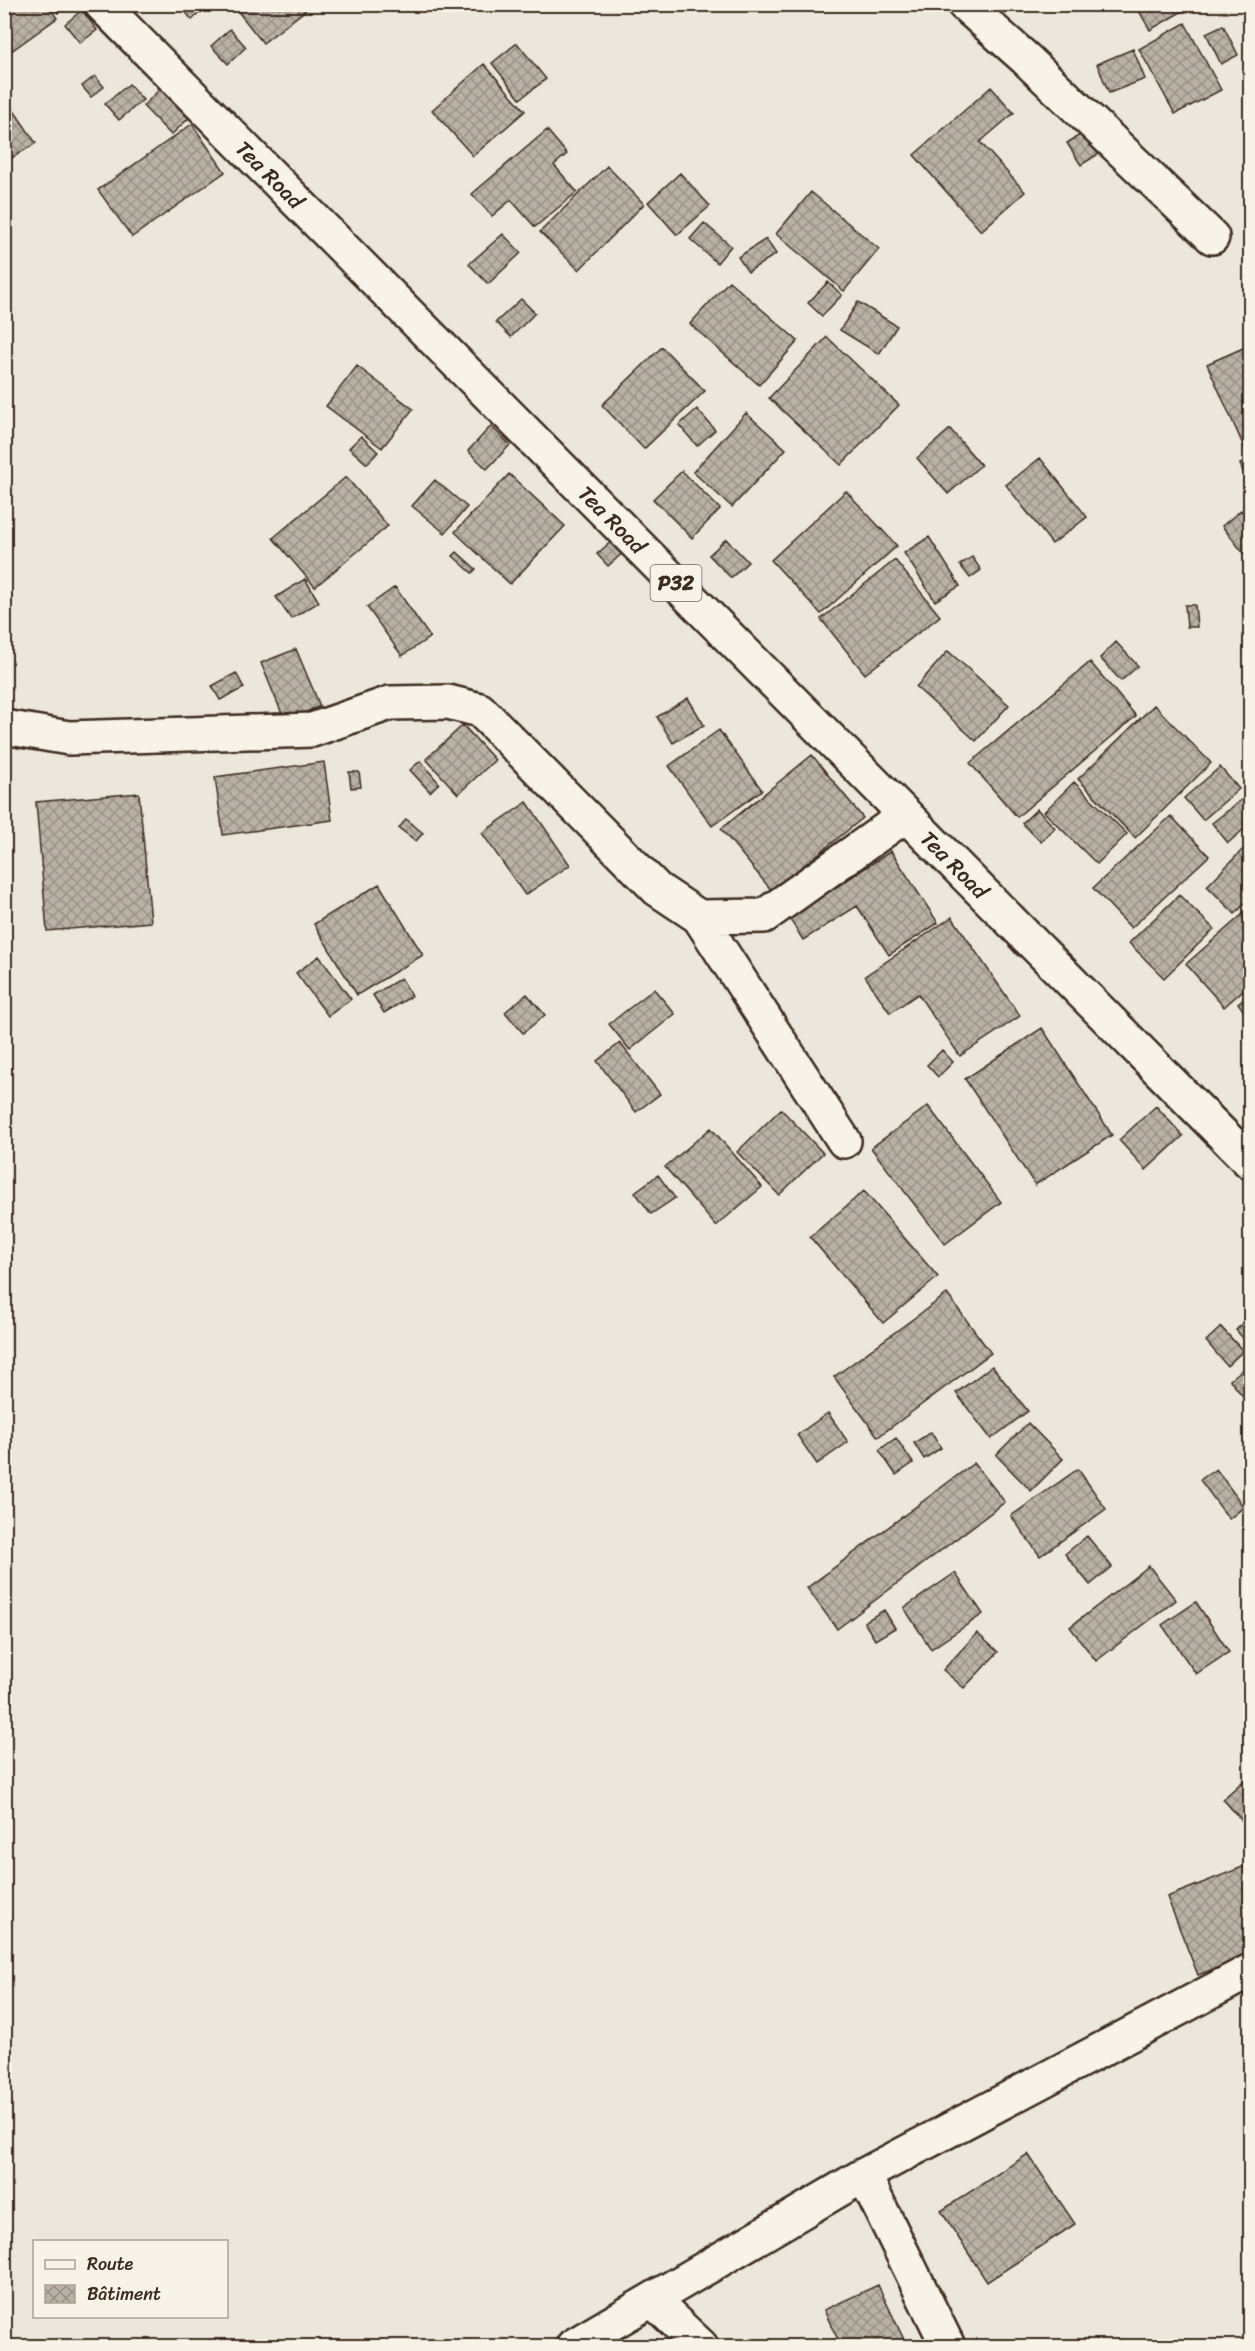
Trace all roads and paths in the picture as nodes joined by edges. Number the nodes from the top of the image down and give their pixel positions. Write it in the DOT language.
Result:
graph roads {
  1 [pos="101,4"];
  2 [pos="964,4"];
  3 [pos="1212,237"];
  4 [pos="4,727"];
  5 [pos="906,815"];
  6 [pos="699,917"];
  7 [pos="844,1141"];
  8 [pos="1251,1162"];
  9 [pos="1251,1971"];
  10 [pos="864,2175"];
  11 [pos="652,2300"];
  12 [pos="573,2346"];
  13 [pos="700,2346"];
  14 [pos="948,2346"];
  1 -- 5 [label="street, Tea Road / P32"];
  2 -- 3 [label="street"];
  4 -- 6 [label="street"];
  5 -- 6 [label="street"];
  5 -- 8 [label="street, Tea Road / P32"];
  6 -- 7 [label="street"];
  9 -- 10 [label="street"];
  10 -- 11 [label="street"];
  10 -- 14 [label="street"];
  11 -- 12 [label="street"];
  11 -- 13 [label="street"];
}
